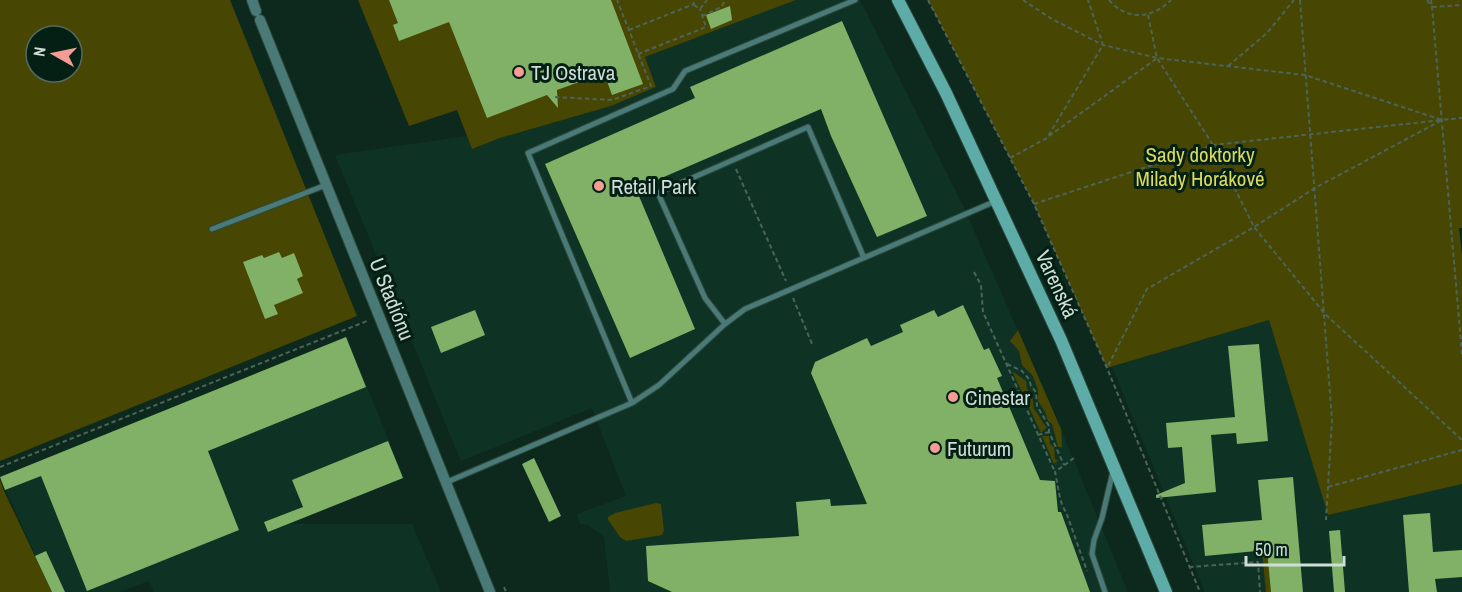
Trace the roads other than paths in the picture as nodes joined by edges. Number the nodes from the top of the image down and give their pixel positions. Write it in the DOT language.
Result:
graph roads {
  1 [pos="252,0"];
  2 [pos="855,0"];
  3 [pos="898,0"];
  4 [pos="326,184"];
  5 [pos="996,201"];
  6 [pos="212,229"];
  7 [pos="864,258"];
  8 [pos="724,324"];
  9 [pos="632,403"];
  10 [pos="1114,467"];
  11 [pos="445,483"];
  12 [pos="490,592"];
  13 [pos="1105,592"];
  14 [pos="1166,592"];
  1 -- 4 [label="street, U Stadiónu"];
  2 -- 9 [label="lane"];
  3 -- 5 [label="street, Varenská"];
  4 -- 6 [label="lane"];
  4 -- 11 [label="street, U Stadiónu"];
  5 -- 7 [label="lane"];
  5 -- 10 [label="street, Varenská"];
  7 -- 8 [label="lane"];
  7 -- 8 [label="lane"];
  8 -- 9 [label="lane"];
  9 -- 11 [label="lane"];
  10 -- 13 [label="lane"];
  10 -- 14 [label="street, Varenská"];
  11 -- 12 [label="street, U Stadiónu"];
}
